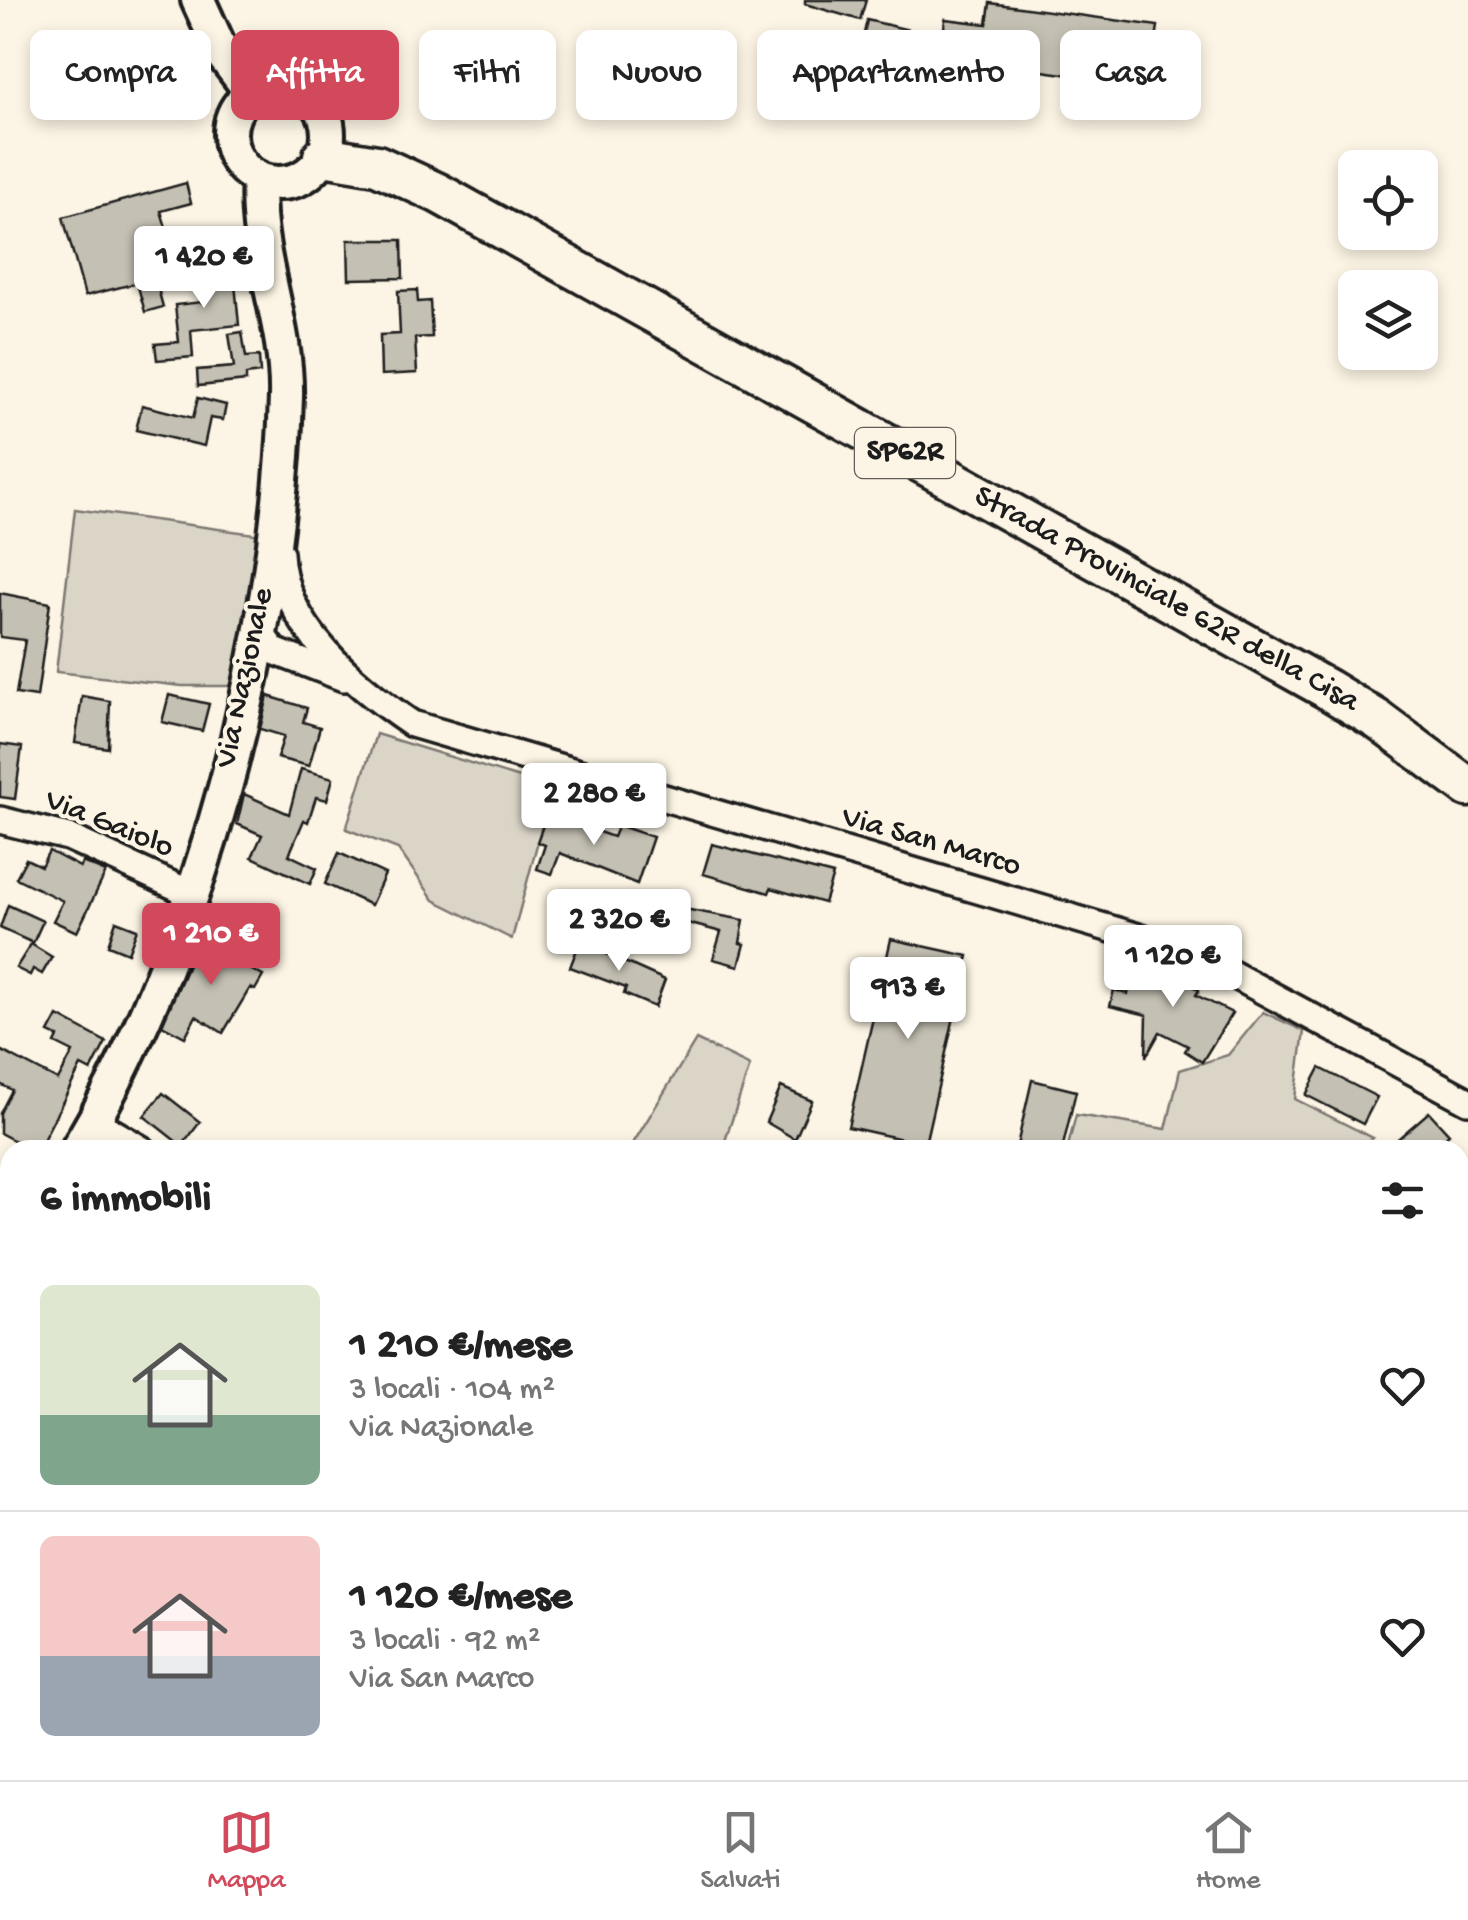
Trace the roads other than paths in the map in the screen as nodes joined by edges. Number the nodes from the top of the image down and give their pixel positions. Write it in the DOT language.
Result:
graph roads {
  1 [pos="198,0"];
  2 [pos="231,67"];
  3 [pos="232,120"];
  4 [pos="324,120"];
  5 [pos="323,156"];
  6 [pos="259,180"];
  7 [pos="275,516"];
  8 [pos="259,624"];
  9 [pos="312,632"];
  10 [pos="303,660"];
  11 [pos="248,686"];
  12 [pos="362,686"];
  13 [pos="1468,788"];
  14 [pos="0,820"];
  15 [pos="192,894"];
  16 [pos="1468,1101"];
  17 [pos="94,1122"];
  18 [pos="83,1140"];
  19 [pos="126,1140"];
  1 -- 2 [label="main road"];
  3 -- 6 [label="main road"];
  4 -- 5 [label="main road"];
  5 -- 6 [label="main road"];
  5 -- 13 [label="highway, Strada Provinciale 62R della Cisa / SP62R"];
  6 -- 7 [label="main road, Via Nazionale"];
  7 -- 8 [label="main road, Via Nazionale"];
  7 -- 9 [label="street, Via San Marco"];
  8 -- 9 [label="street"];
  8 -- 10 [label="street, Via San Marco"];
  8 -- 11 [label="main road, Via Nazionale"];
  9 -- 12 [label="street, Via San Marco"];
  10 -- 11 [label="street"];
  10 -- 12 [label="street, Via San Marco"];
  11 -- 15 [label="main road, Via Nazionale"];
  12 -- 16 [label="street, Via San Marco"];
  14 -- 15 [label="street, Via Gaiolo"];
  15 -- 17 [label="main road, Via Nazionale"];
  17 -- 18 [label="main road, Via Nazionale"];
  17 -- 19 [label="street"];
}
